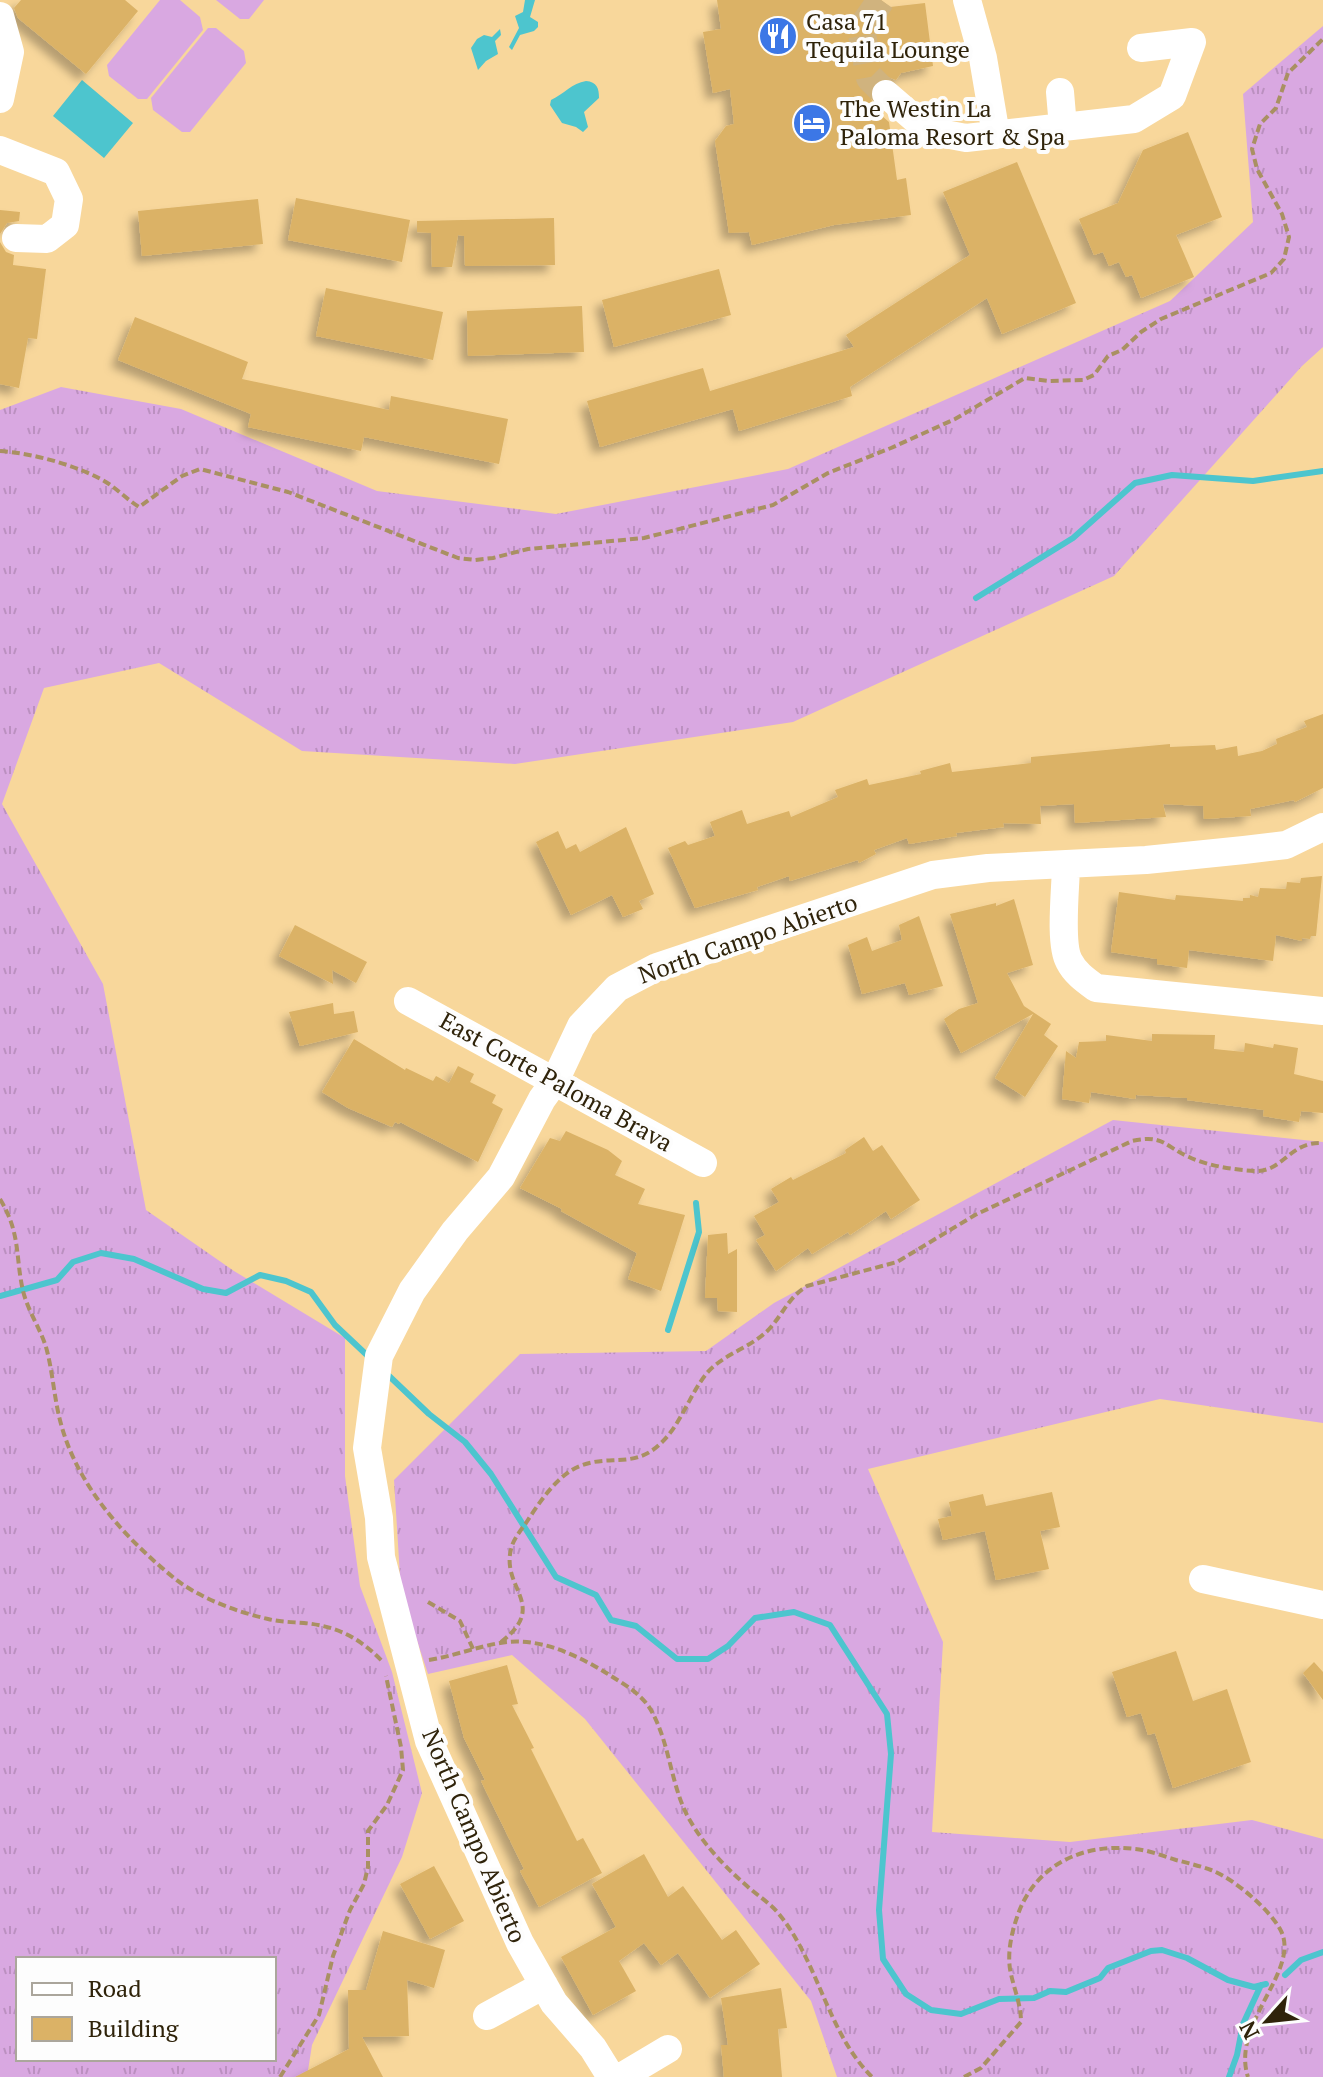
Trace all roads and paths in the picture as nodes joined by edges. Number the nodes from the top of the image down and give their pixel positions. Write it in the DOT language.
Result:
graph roads {
  1 [pos="967,0"];
  2 [pos="0,16"];
  3 [pos="1323,39"];
  4 [pos="1141,48"];
  5 [pos="1060,92"];
  6 [pos="886,94"];
  7 [pos="0,99"];
  8 [pos="1063,127"];
  9 [pos="996,135"];
  10 [pos="0,150"];
  11 [pos="16,238"];
  12 [pos="0,451"];
  13 [pos="1323,827"];
  14 [pos="1066,864"];
  15 [pos="408,1001"];
  16 [pos="1323,1011"];
  17 [pos="555,1081"];
  18 [pos="1323,1143"];
  19 [pos="703,1163"];
  20 [pos="0,1199"];
  21 [pos="1203,1579"];
  22 [pos="428,1602"];
  23 [pos="1323,1605"];
  24 [pos="501,1642"];
  25 [pos="474,1651"];
  26 [pos="425,1660"];
  27 [pos="544,1985"];
  28 [pos="487,2016"];
  29 [pos="668,2049"];
  30 [pos="280,2077"];
  31 [pos="611,2077"];
  32 [pos="621,2077"];
  33 [pos="872,2077"];
  34 [pos="964,2077"];
  35 [pos="1248,2077"];
  1 -- 9 [label="street"];
  2 -- 7 [label="street"];
  3 -- 12 [label="path"];
  4 -- 8 [label="street"];
  5 -- 8 [label="street"];
  6 -- 9 [label="street"];
  8 -- 9 [label="street"];
  10 -- 11 [label="street"];
  13 -- 14 [label="street, North Campo Abierto"];
  14 -- 16 [label="street"];
  14 -- 17 [label="street, North Campo Abierto"];
  15 -- 17 [label="street, East Corte Paloma Brava"];
  17 -- 19 [label="street, East Corte Paloma Brava"];
  17 -- 27 [label="street, North Campo Abierto"];
  18 -- 24 [label="path"];
  20 -- 30 [label="path"];
  21 -- 23 [label="street"];
  22 -- 25 [label="path"];
  24 -- 25 [label="path"];
  24 -- 33 [label="path"];
  25 -- 26 [label="path"];
  27 -- 28 [label="street"];
  27 -- 31 [label="street, North Campo Abierto"];
  29 -- 32 [label="street"];
  34 -- 35 [label="path"];
}
